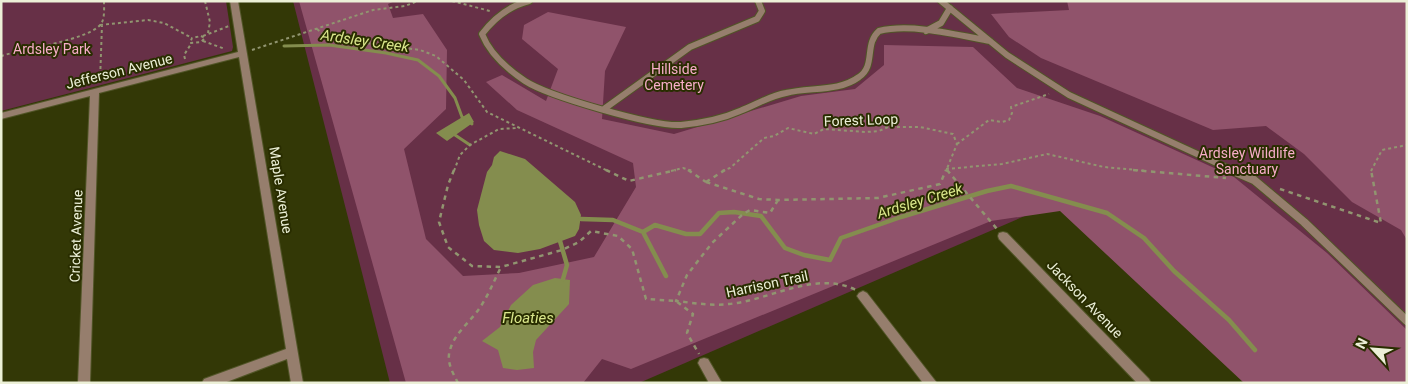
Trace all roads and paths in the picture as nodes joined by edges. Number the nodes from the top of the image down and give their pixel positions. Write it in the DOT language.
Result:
graph roads {
  1 [pos="104,1"];
  2 [pos="205,1"];
  3 [pos="234,1"];
  4 [pos="418,1"];
  5 [pos="452,1"];
  6 [pos="529,1"];
  7 [pos="758,1"];
  8 [pos="941,1"];
  9 [pos="950,8"];
  10 [pos="498,16"];
  11 [pos="101,25"];
  12 [pos="230,26"];
  13 [pos="317,29"];
  14 [pos="926,32"];
  15 [pos="208,33"];
  16 [pos="203,36"];
  17 [pos="192,38"];
  18 [pos="203,41"];
  19 [pos="990,41"];
  20 [pos="191,44"];
  21 [pos="230,51"];
  22 [pos="243,53"];
  23 [pos="1,56"];
  24 [pos="186,63"];
  25 [pos="96,87"];
  26 [pos="1060,90"];
  27 [pos="604,110"];
  28 [pos="1,116"];
  29 [pos="519,128"];
  30 [pos="957,144"];
  31 [pos="1407,145"];
  32 [pos="946,169"];
  33 [pos="1254,180"];
  34 [pos="706,182"];
  35 [pos="778,200"];
  36 [pos="1003,236"];
  37 [pos="501,267"];
  38 [pos="863,296"];
  39 [pos="676,301"];
  40 [pos="1407,321"];
  41 [pos="292,352"];
  42 [pos="704,363"];
  43 [pos="84,383"];
  44 [pos="208,383"];
  45 [pos="297,383"];
  46 [pos="458,383"];
  47 [pos="716,383"];
  48 [pos="931,383"];
  49 [pos="1145,383"];
  1 -- 11 [label="path"];
  2 -- 15 [label="path"];
  3 -- 22 [label="street, Maple Avenue"];
  4 -- 13 [label="path"];
  5 -- 10 [label="path"];
  6 -- 10 [label="lane"];
  7 -- 27 [label="lane"];
  8 -- 9 [label="lane"];
  9 -- 14 [label="lane"];
  9 -- 19 [label="lane"];
  10 -- 27 [label="lane"];
  11 -- 17 [label="path"];
  11 -- 23 [label="path"];
  11 -- 25 [label="path"];
  12 -- 15 [label="path"];
  13 -- 22 [label="path"];
  13 -- 29 [label="path"];
  14 -- 19 [label="lane"];
  14 -- 27 [label="lane"];
  15 -- 16 [label="path"];
  16 -- 17 [label="path"];
  16 -- 18 [label="path"];
  17 -- 20 [label="path"];
  18 -- 20 [label="path"];
  18 -- 21 [label="path"];
  19 -- 26 [label="lane"];
  20 -- 24 [label="path"];
  22 -- 25 [label="street, Jefferson Avenue"];
  22 -- 41 [label="street, Maple Avenue"];
  25 -- 28 [label="street, Jefferson Avenue"];
  25 -- 43 [label="street, Cricket Avenue"];
  26 -- 30 [label="path"];
  26 -- 33 [label="lane"];
  29 -- 34 [label="path"];
  29 -- 37 [label="path"];
  30 -- 32 [label="path"];
  30 -- 34 [label="path, Forest Loop"];
  31 -- 33 [label="path"];
  32 -- 33 [label="path"];
  32 -- 35 [label="path"];
  32 -- 36 [label="path"];
  33 -- 40 [label="lane"];
  34 -- 35 [label="path"];
  35 -- 39 [label="path"];
  36 -- 49 [label="street, Jackson Avenue"];
  37 -- 39 [label="path, Harrison Trail"];
  37 -- 46 [label="path"];
  38 -- 39 [label="path, Harrison Trail"];
  38 -- 48 [label="street"];
  39 -- 42 [label="path"];
  41 -- 44 [label="street"];
  41 -- 45 [label="street, Maple Avenue"];
  42 -- 47 [label="street"];
}
